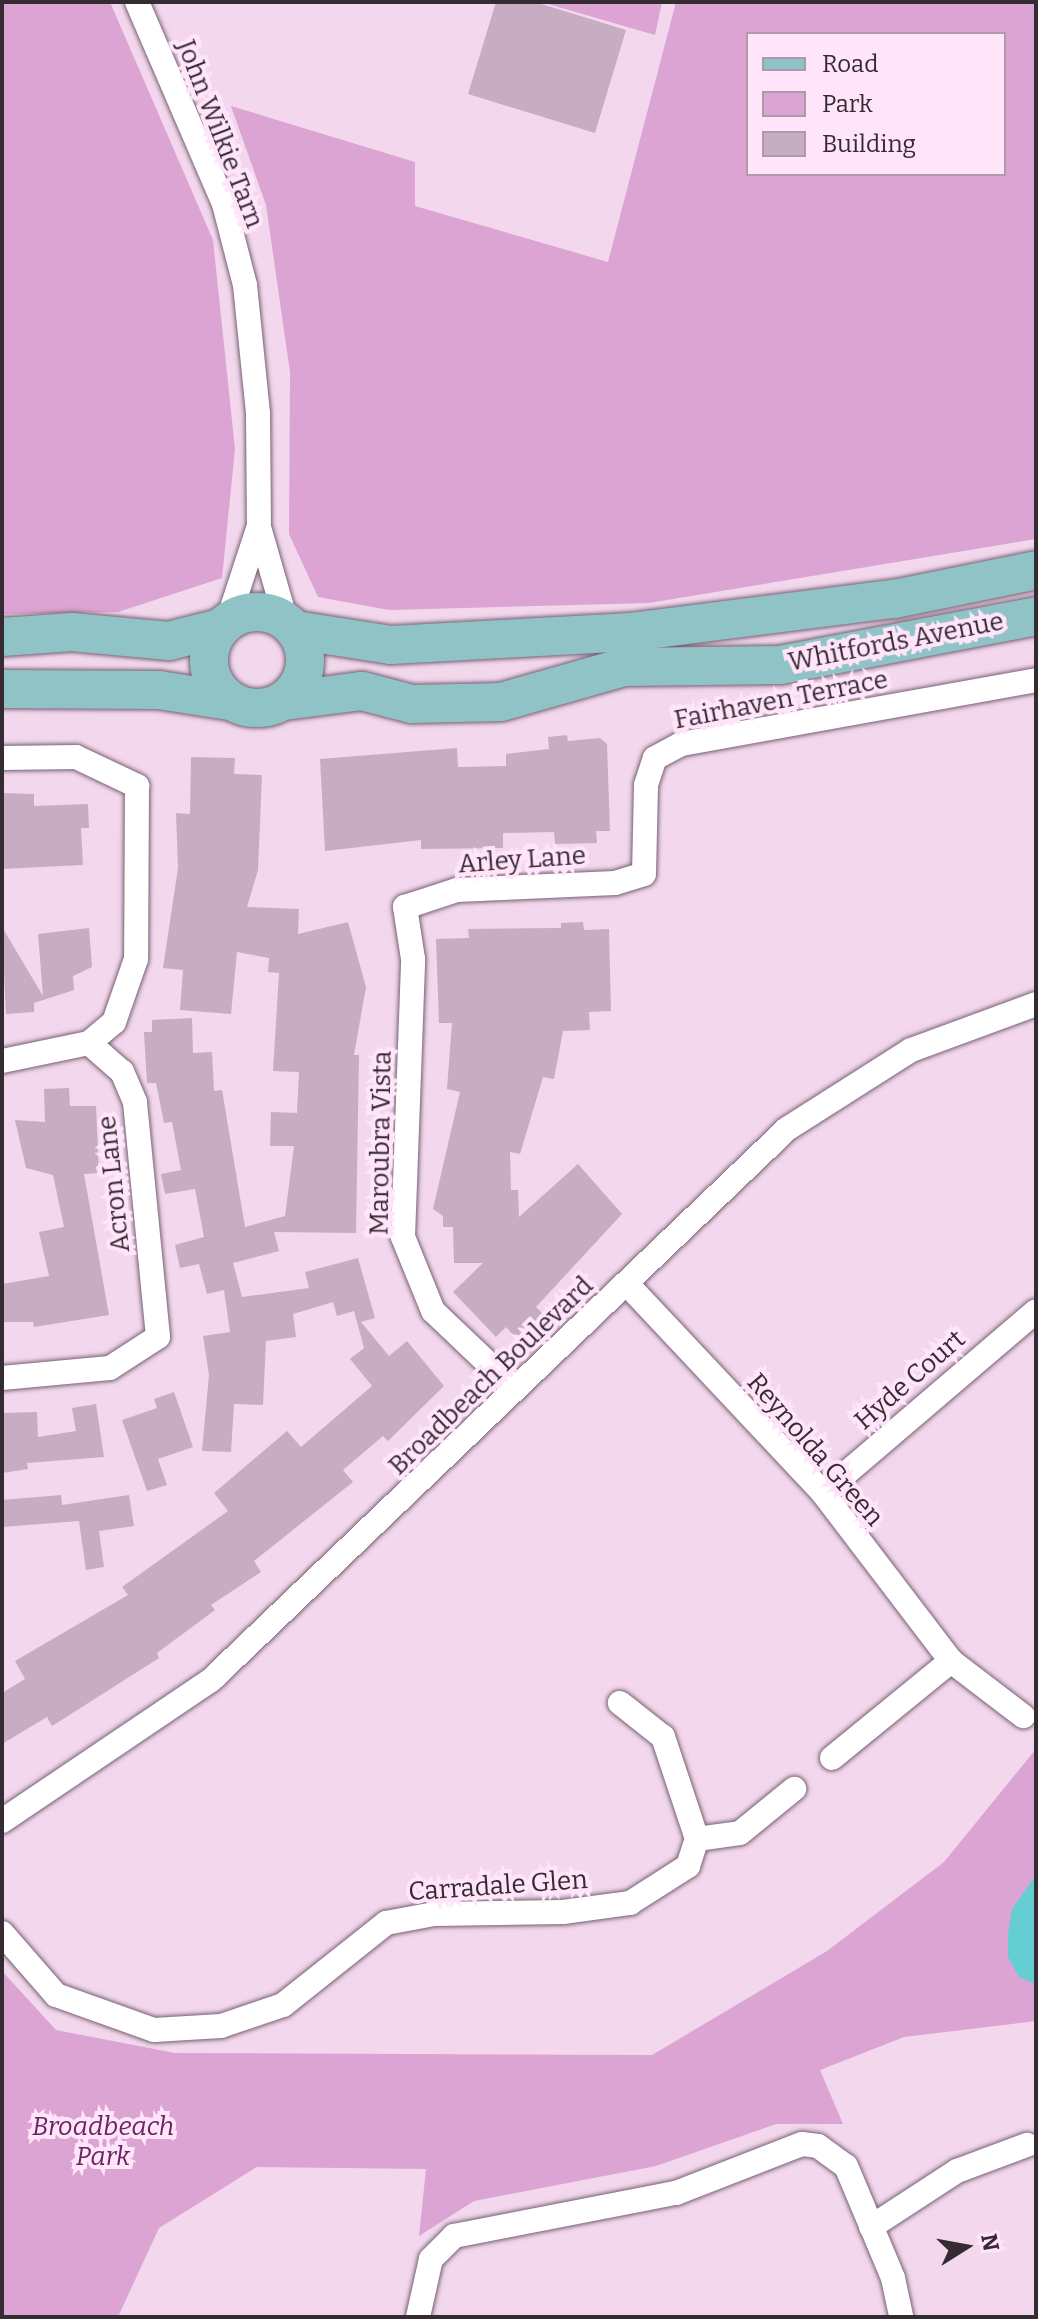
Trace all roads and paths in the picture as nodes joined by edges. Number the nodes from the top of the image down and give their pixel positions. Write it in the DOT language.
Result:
graph roads {
  1 [pos="137,2"];
  2 [pos="259,527"];
  3 [pos="1036,570"];
  4 [pos="1036,616"];
  5 [pos="224,624"];
  6 [pos="291,626"];
  7 [pos="2,637"];
  8 [pos="1036,680"];
  9 [pos="2,689"];
  10 [pos="229,701"];
  11 [pos="284,701"];
  12 [pos="2,758"];
  13 [pos="644,874"];
  14 [pos="405,907"];
  15 [pos="1036,1004"];
  16 [pos="89,1043"];
  17 [pos="2,1061"];
  18 [pos="627,1284"];
  19 [pos="1036,1311"];
  20 [pos="2,1378"];
  21 [pos="515,1389"];
  22 [pos="823,1493"];
  23 [pos="951,1661"];
  24 [pos="620,1703"];
  25 [pos="1023,1716"];
  26 [pos="832,1758"];
  27 [pos="794,1789"];
  28 [pos="2,1821"];
  29 [pos="697,1839"];
  30 [pos="2,1933"];
  31 [pos="1027,2145"];
  32 [pos="871,2227"];
  33 [pos="418,2317"];
  34 [pos="901,2317"];
  1 -- 2 [label="street, John Wilkie Tarn"];
  2 -- 5 [label="street, John Wilkie Tarn"];
  2 -- 6 [label="street, John Wilkie Tarn"];
  3 -- 6 [label="main road, Whitfords Avenue"];
  4 -- 11 [label="main road, Whitfords Avenue"];
  5 -- 6 [label="main road"];
  5 -- 7 [label="main road"];
  5 -- 10 [label="main road"];
  6 -- 11 [label="main road"];
  8 -- 13 [label="street, Fairhaven Terrace"];
  9 -- 10 [label="main road"];
  10 -- 11 [label="main road"];
  12 -- 16 [label="street"];
  13 -- 14 [label="street, Arley Lane"];
  14 -- 21 [label="street, Maroubra Vista"];
  15 -- 18 [label="street, Broadbeach Boulevard"];
  16 -- 17 [label="street"];
  16 -- 20 [label="street, Acron Lane"];
  18 -- 21 [label="street, Broadbeach Boulevard"];
  18 -- 22 [label="street, Reynolda Green"];
  19 -- 22 [label="street, Hyde Court"];
  21 -- 28 [label="street, Broadbeach Boulevard"];
  22 -- 23 [label="street, Reynolda Green"];
  23 -- 25 [label="street, Reynolda Green"];
  23 -- 26 [label="street"];
  24 -- 29 [label="street"];
  27 -- 29 [label="street"];
  29 -- 30 [label="street, Carradale Glen"];
  31 -- 32 [label="street"];
  32 -- 33 [label="street"];
  32 -- 34 [label="street"];
}
